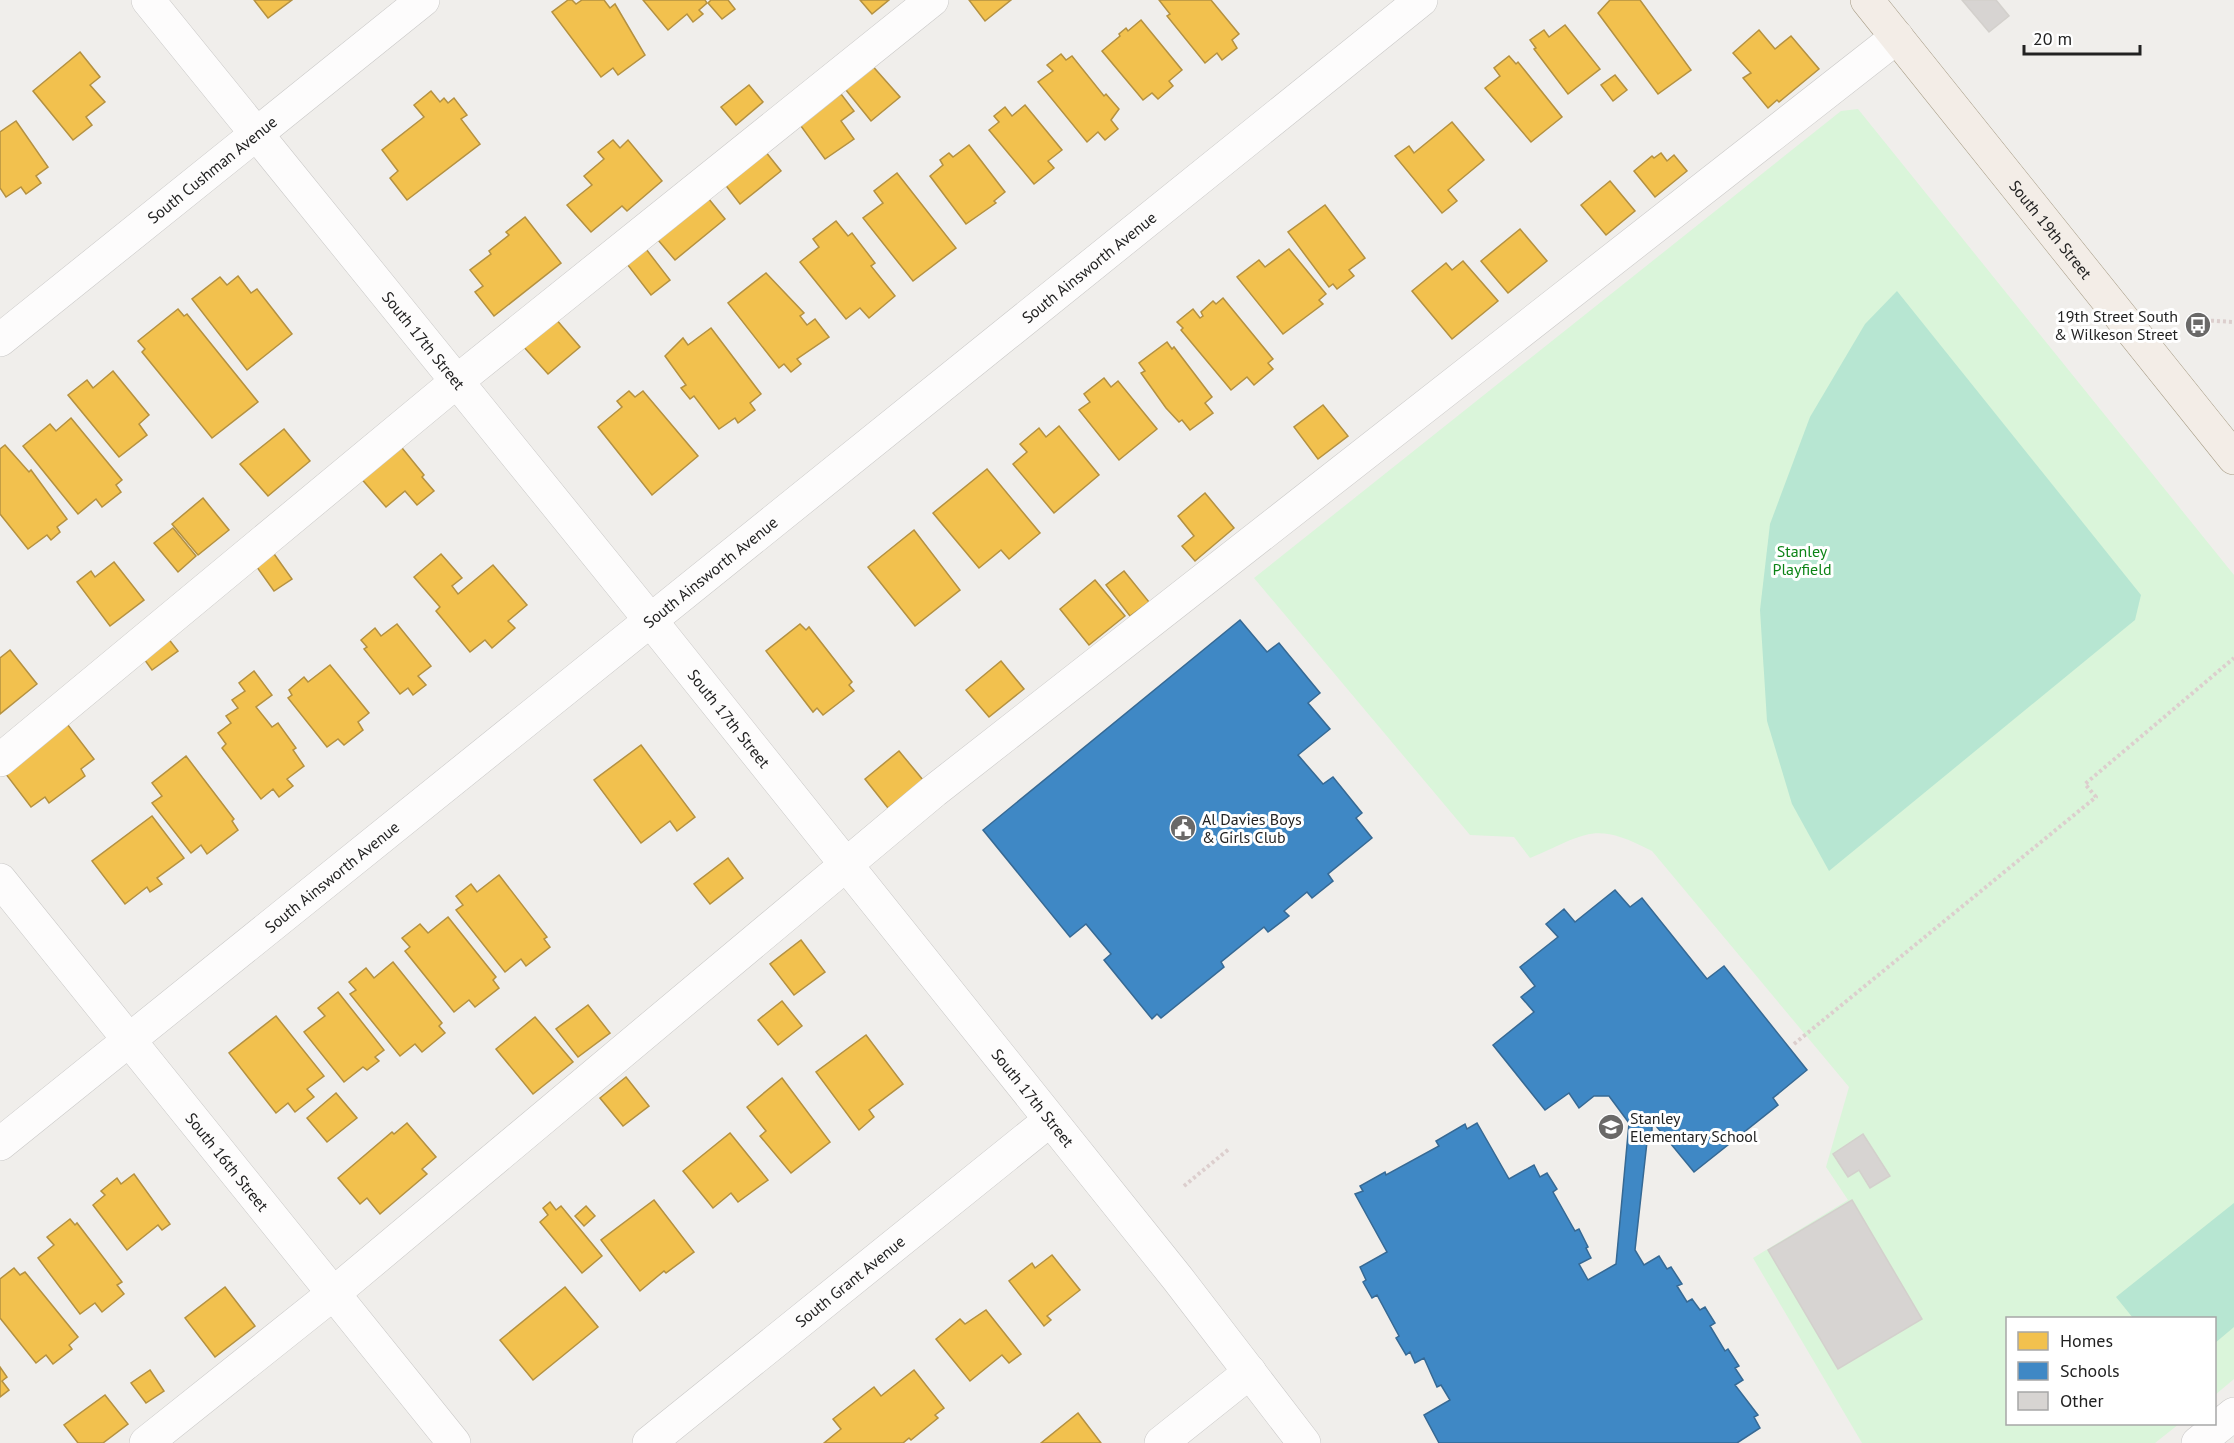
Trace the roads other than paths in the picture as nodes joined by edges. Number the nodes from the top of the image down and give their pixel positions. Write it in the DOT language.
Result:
graph roads {
  1 [pos="148,0"];
  2 [pos="423,0"];
  3 [pos="932,0"];
  4 [pos="1421,0"];
  5 [pos="1868,0"];
  6 [pos="1897,37"];
  7 [pos="256,135"];
  8 [pos="0,340"];
  9 [pos="456,382"];
  10 [pos="2234,458"];
  11 [pos="651,621"];
  12 [pos="0,760"];
  13 [pos="846,865"];
  14 [pos="0,880"];
  15 [pos="129,1041"];
  16 [pos="1050,1120"];
  17 [pos="0,1144"];
  18 [pos="334,1293"];
  19 [pos="1250,1372"];
  20 [pos="2234,1414"];
  21 [pos="146,1443"];
  22 [pos="454,1443"];
  23 [pos="649,1443"];
  24 [pos="1161,1443"];
  25 [pos="1304,1443"];
  26 [pos="2198,1443"];
  1 -- 7 [label="street, South 17th Street"];
  2 -- 7 [label="street, South Cushman Avenue"];
  3 -- 9 [label="street"];
  4 -- 11 [label="street, South Ainsworth Avenue"];
  5 -- 6 [label="main road, South 19th Street"];
  6 -- 10 [label="main road, South 19th Street"];
  6 -- 13 [label="street"];
  7 -- 8 [label="street, South Cushman Avenue"];
  7 -- 9 [label="street, South 17th Street"];
  9 -- 11 [label="street, South 17th Street"];
  9 -- 12 [label="street"];
  11 -- 13 [label="street, South 17th Street"];
  11 -- 15 [label="street, South Ainsworth Avenue"];
  13 -- 16 [label="street, South 17th Street"];
  13 -- 18 [label="street"];
  14 -- 15 [label="street, South 16th Street"];
  15 -- 17 [label="street, South Ainsworth Avenue"];
  15 -- 18 [label="street, South 16th Street"];
  16 -- 19 [label="street, South 17th Street"];
  16 -- 23 [label="street, South Grant Avenue"];
  18 -- 21 [label="street"];
  18 -- 22 [label="street, South 16th Street"];
  19 -- 24 [label="street"];
  19 -- 25 [label="street, South 17th Street"];
  20 -- 26 [label="street"];
}
